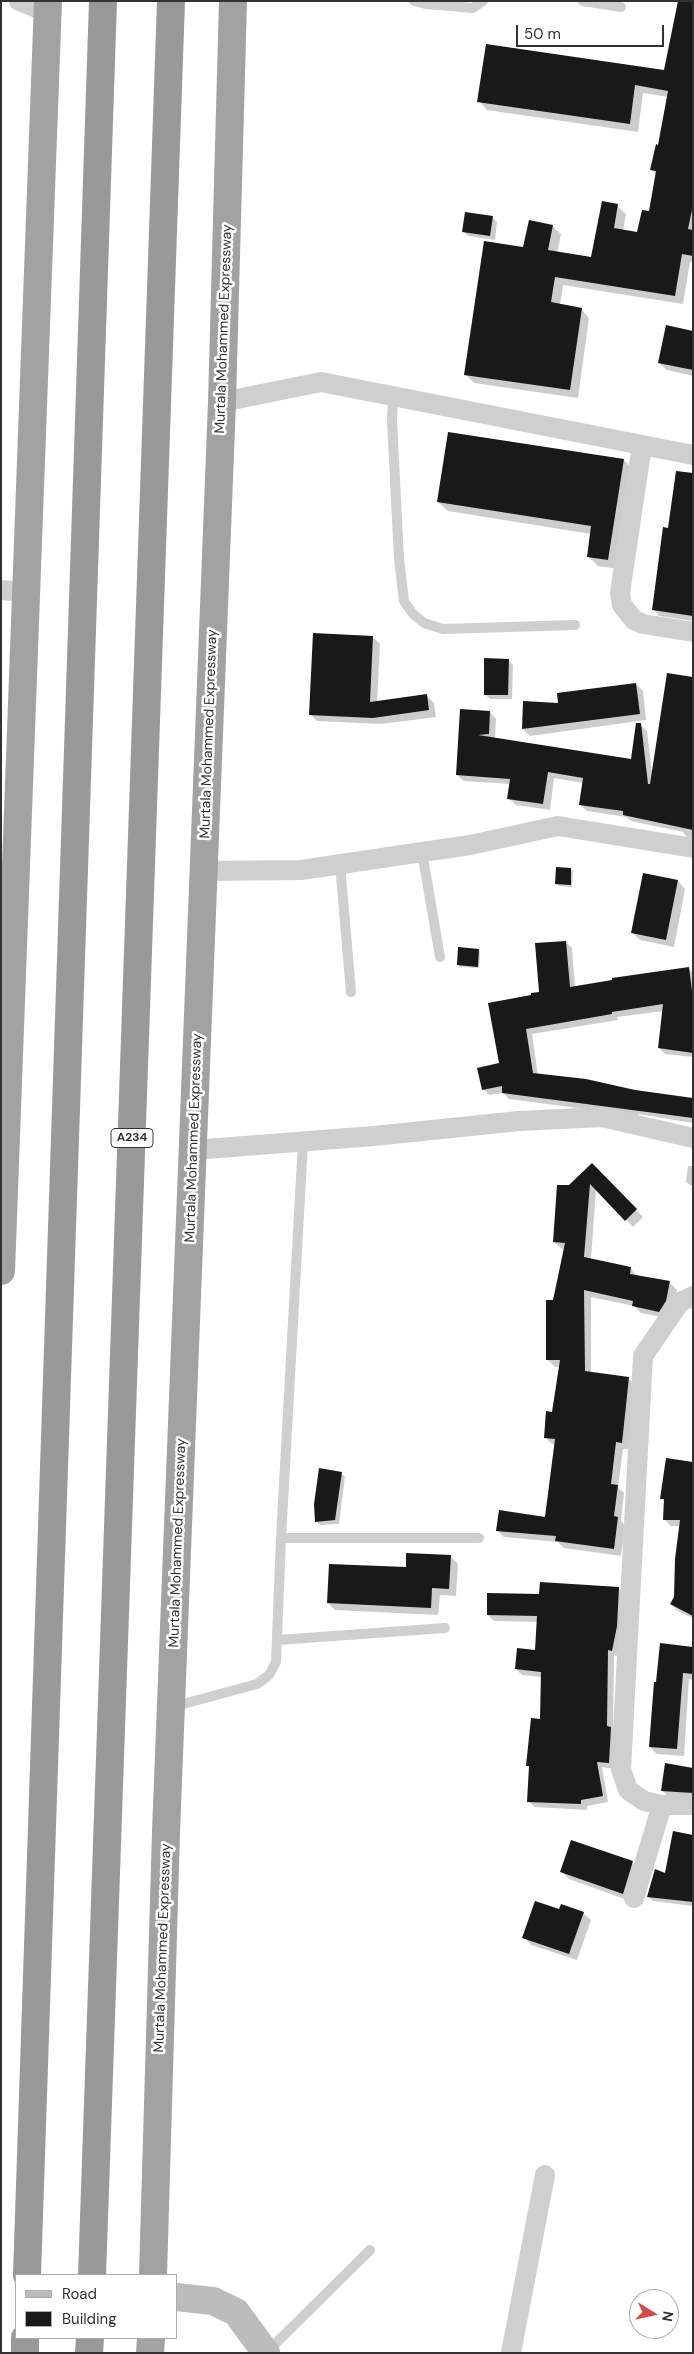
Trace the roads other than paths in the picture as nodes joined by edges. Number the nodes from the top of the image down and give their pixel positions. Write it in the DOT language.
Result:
graph roads {
  1 [pos="19,1"];
  2 [pos="103,1"];
  3 [pos="171,1"];
  4 [pos="233,1"];
  5 [pos="414,1"];
  6 [pos="483,1"];
  7 [pos="584,1"];
  8 [pos="48,7"];
  9 [pos="621,7"];
  10 [pos="393,396"];
  11 [pos="222,402"];
  12 [pos="642,445"];
  13 [pos="693,455"];
  14 [pos="13,591"];
  15 [pos="575,625"];
  16 [pos="693,632"];
  17 [pos="693,848"];
  18 [pos="422,852"];
  19 [pos="340,864"];
  20 [pos="204,871"];
  21 [pos="6,955"];
  22 [pos="440,957"];
  23 [pos="351,992"];
  24 [pos="5,1041"];
  25 [pos="693,1138"];
  26 [pos="303,1142"];
  27 [pos="193,1150"];
  28 [pos="1,1271"];
  29 [pos="693,1296"];
  30 [pos="281,1538"];
  31 [pos="479,1538"];
  32 [pos="446,1628"];
  33 [pos="278,1640"];
  34 [pos="171,1707"];
  35 [pos="662,1805"];
  36 [pos="693,1805"];
  37 [pos="634,1898"];
  38 [pos="545,2175"];
  39 [pos="370,2250"];
  40 [pos="27,2274"];
  41 [pos="92,2274"];
  42 [pos="153,2274"];
  43 [pos="178,2297"];
  44 [pos="25,2339"];
  45 [pos="90,2339"];
  46 [pos="151,2339"];
  47 [pos="25,2353"];
  48 [pos="89,2353"];
  49 [pos="150,2353"];
  50 [pos="266,2353"];
  51 [pos="511,2353"];
  1 -- 8 [label="street"];
  2 -- 40 [label="highway"];
  3 -- 41 [label="highway, A234"];
  4 -- 11 [label="highway, Murtala Mohammed Expressway"];
  5 -- 6 [label="lane"];
  7 -- 9 [label="lane"];
  8 -- 14 [label="highway"];
  10 -- 11 [label="street"];
  10 -- 12 [label="street"];
  10 -- 15 [label="lane"];
  11 -- 20 [label="highway, Murtala Mohammed Expressway"];
  12 -- 13 [label="street"];
  12 -- 16 [label="street"];
  14 -- 21 [label="highway"];
  17 -- 18 [label="street"];
  18 -- 19 [label="street"];
  18 -- 22 [label="lane"];
  19 -- 20 [label="street"];
  19 -- 23 [label="lane"];
  20 -- 27 [label="highway, Murtala Mohammed Expressway"];
  21 -- 24 [label="highway"];
  24 -- 28 [label="highway"];
  25 -- 26 [label="street"];
  26 -- 27 [label="street"];
  26 -- 30 [label="lane"];
  27 -- 34 [label="highway, Murtala Mohammed Expressway"];
  29 -- 35 [label="street"];
  30 -- 31 [label="lane"];
  30 -- 33 [label="lane"];
  32 -- 33 [label="lane"];
  33 -- 34 [label="lane"];
  34 -- 42 [label="highway, Murtala Mohammed Expressway"];
  35 -- 36 [label="street"];
  35 -- 37 [label="street"];
  38 -- 51 [label="street"];
  39 -- 50 [label="lane"];
  43 -- 50 [label="main road"];
  44 -- 47 [label="highway"];
  45 -- 48 [label="highway"];
  46 -- 49 [label="highway"];
}
